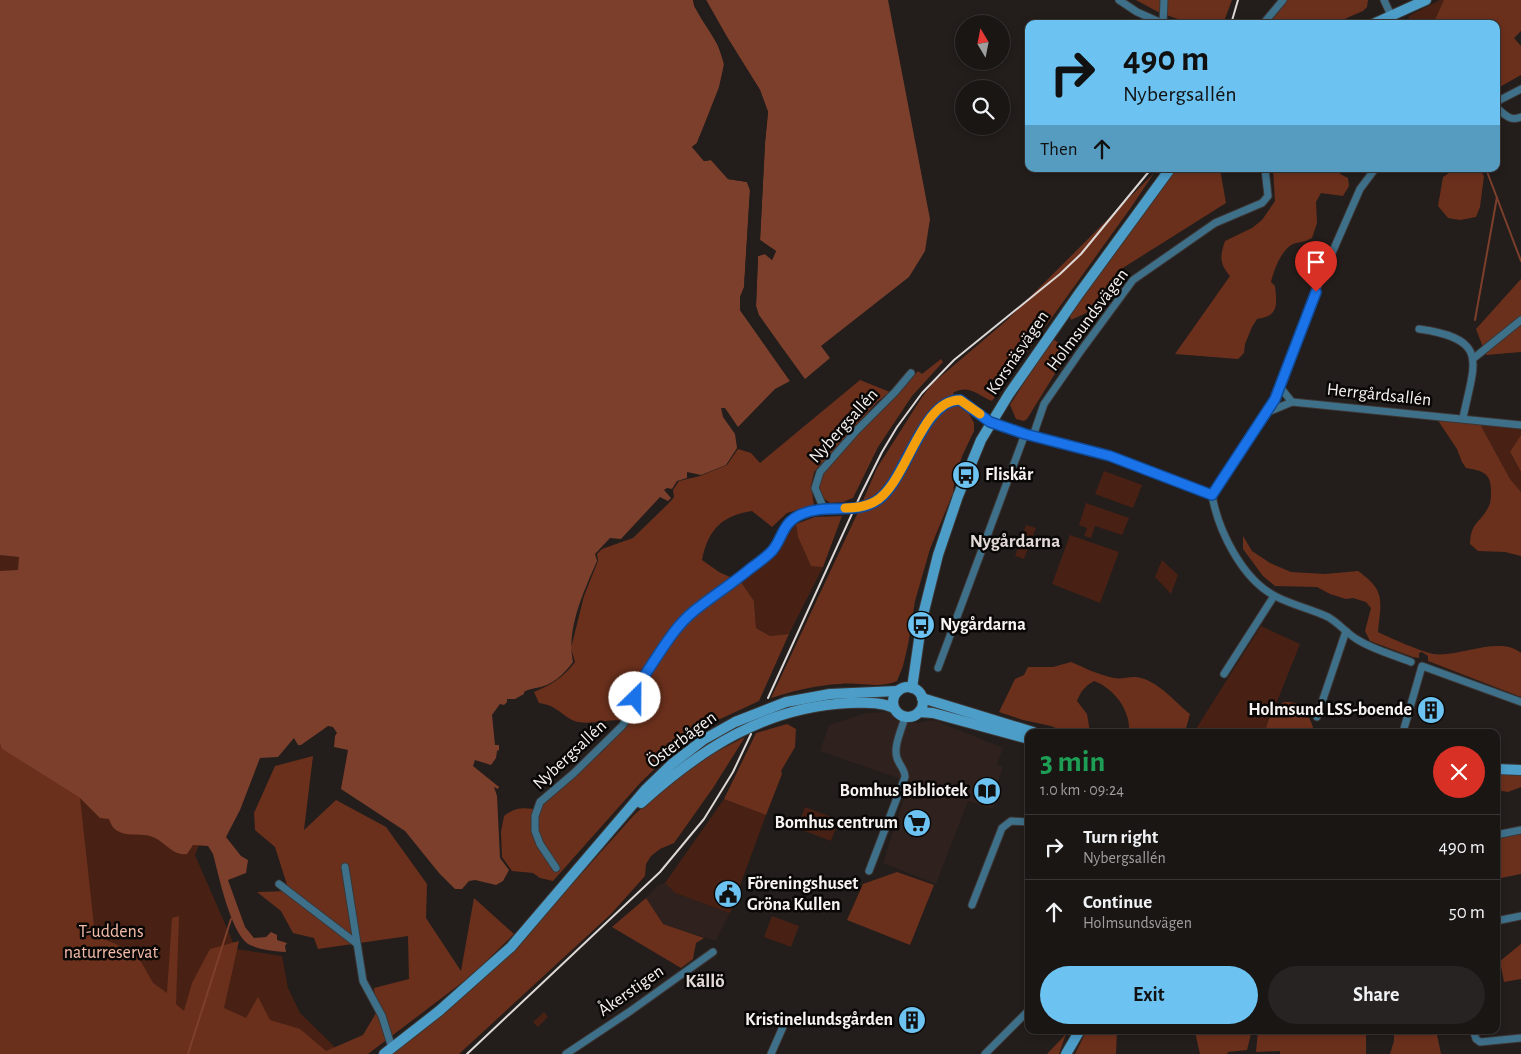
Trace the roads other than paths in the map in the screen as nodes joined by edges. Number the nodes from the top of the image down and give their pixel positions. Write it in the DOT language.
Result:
graph roads {
  1 [pos="1119,0"];
  2 [pos="1164,0"];
  3 [pos="1283,0"];
  4 [pos="1384,0"];
  5 [pos="1426,0"];
  6 [pos="1154,20"];
  7 [pos="1163,20"];
  8 [pos="1266,20"];
  9 [pos="1393,20"];
  10 [pos="1521,89"];
  11 [pos="1500,100"];
  12 [pos="1500,110"];
  13 [pos="1521,117"];
  14 [pos="1168,172"];
  15 [pos="1264,172"];
  16 [pos="1373,172"];
  17 [pos="1521,320"];
  18 [pos="1419,329"];
  19 [pos="1474,358"];
  20 [pos="911,374"];
  21 [pos="1280,388"];
  22 [pos="1292,402"];
  23 [pos="1268,412"];
  24 [pos="1462,418"];
  25 [pos="990,422"];
  26 [pos="1521,425"];
  27 [pos="1025,434"];
  28 [pos="1033,436"];
  29 [pos="1212,495"];
  30 [pos="824,509"];
  31 [pos="1274,596"];
  32 [pos="1346,631"];
  33 [pos="1411,662"];
  34 [pos="938,668"];
  35 [pos="1224,674"];
  36 [pos="905,689"];
  37 [pos="922,698"];
  38 [pos="1521,702"];
  39 [pos="894,708"];
  40 [pos="919,712"];
  41 [pos="905,717"];
  42 [pos="1317,717"];
  43 [pos="1404,729"];
  44 [pos="1025,730"];
  45 [pos="1025,738"];
  46 [pos="1500,769"];
  47 [pos="1521,770"];
  48 [pos="1025,822"];
  49 [pos="1521,830"];
  50 [pos="1500,833"];
  51 [pos="600,845"];
  52 [pos="345,867"];
  53 [pos="556,868"];
  54 [pos="869,870"];
  55 [pos="279,884"];
  56 [pos="972,905"];
  57 [pos="1521,916"];
  58 [pos="1500,920"];
  59 [pos="356,943"];
  60 [pos="713,952"];
  61 [pos="1025,1014"];
  62 [pos="786,1020"];
  63 [pos="1078,1034"];
  64 [pos="1474,1034"];
  65 [pos="1521,1038"];
  66 [pos="388,1051"];
  67 [pos="566,1054"];
  68 [pos="771,1054"];
  69 [pos="985,1054"];
  70 [pos="1066,1054"];
  1 -- 6 [label="street"];
  2 -- 7 [label="street"];
  3 -- 8 [label="street"];
  4 -- 9 [label="street"];
  5 -- 9 [label="main road"];
  10 -- 11 [label="street"];
  12 -- 13 [label="street"];
  14 -- 25 [label="main road, Korsnäsvägen"];
  15 -- 28 [label="street, Holmsundsvägen"];
  16 -- 21 [label="street"];
  17 -- 19 [label="street"];
  18 -- 19 [label="street"];
  19 -- 24 [label="street"];
  20 -- 30 [label="street, Nybergsallén"];
  21 -- 22 [label="street"];
  21 -- 23 [label="street"];
  22 -- 23 [label="street"];
  22 -- 24 [label="street, Herrgårdsallén"];
  23 -- 29 [label="street"];
  24 -- 26 [label="street, Herrgårdsallén"];
  25 -- 27 [label="street"];
  25 -- 30 [label="street, Nybergsallén"];
  25 -- 36 [label="main road, Korsnäsvägen"];
  27 -- 28 [label="street"];
  27 -- 34 [label="street"];
  28 -- 29 [label="street"];
  29 -- 31 [label="street"];
  30 -- 53 [label="street, Nybergsallén"];
  31 -- 32 [label="street"];
  31 -- 35 [label="street"];
  32 -- 33 [label="street"];
  32 -- 42 [label="street"];
  36 -- 37 [label="main road"];
  36 -- 39 [label="main road"];
  36 -- 51 [label="main road, Österbågen"];
  37 -- 40 [label="main road"];
  37 -- 44 [label="main road"];
  38 -- 43 [label="street"];
  39 -- 41 [label="main road"];
  39 -- 51 [label="main road, Österbågen"];
  40 -- 41 [label="main road"];
  40 -- 45 [label="main road"];
  41 -- 54 [label="street"];
  46 -- 47 [label="main road"];
  48 -- 56 [label="street"];
  49 -- 50 [label="street"];
  51 -- 66 [label="main road, Österbågen"];
  52 -- 59 [label="street"];
  55 -- 59 [label="street"];
  57 -- 58 [label="street"];
  59 -- 66 [label="street"];
  60 -- 67 [label="street, Åkerstigen"];
  61 -- 69 [label="street"];
  62 -- 68 [label="street"];
  63 -- 70 [label="main road"];
  64 -- 65 [label="street"];
}
